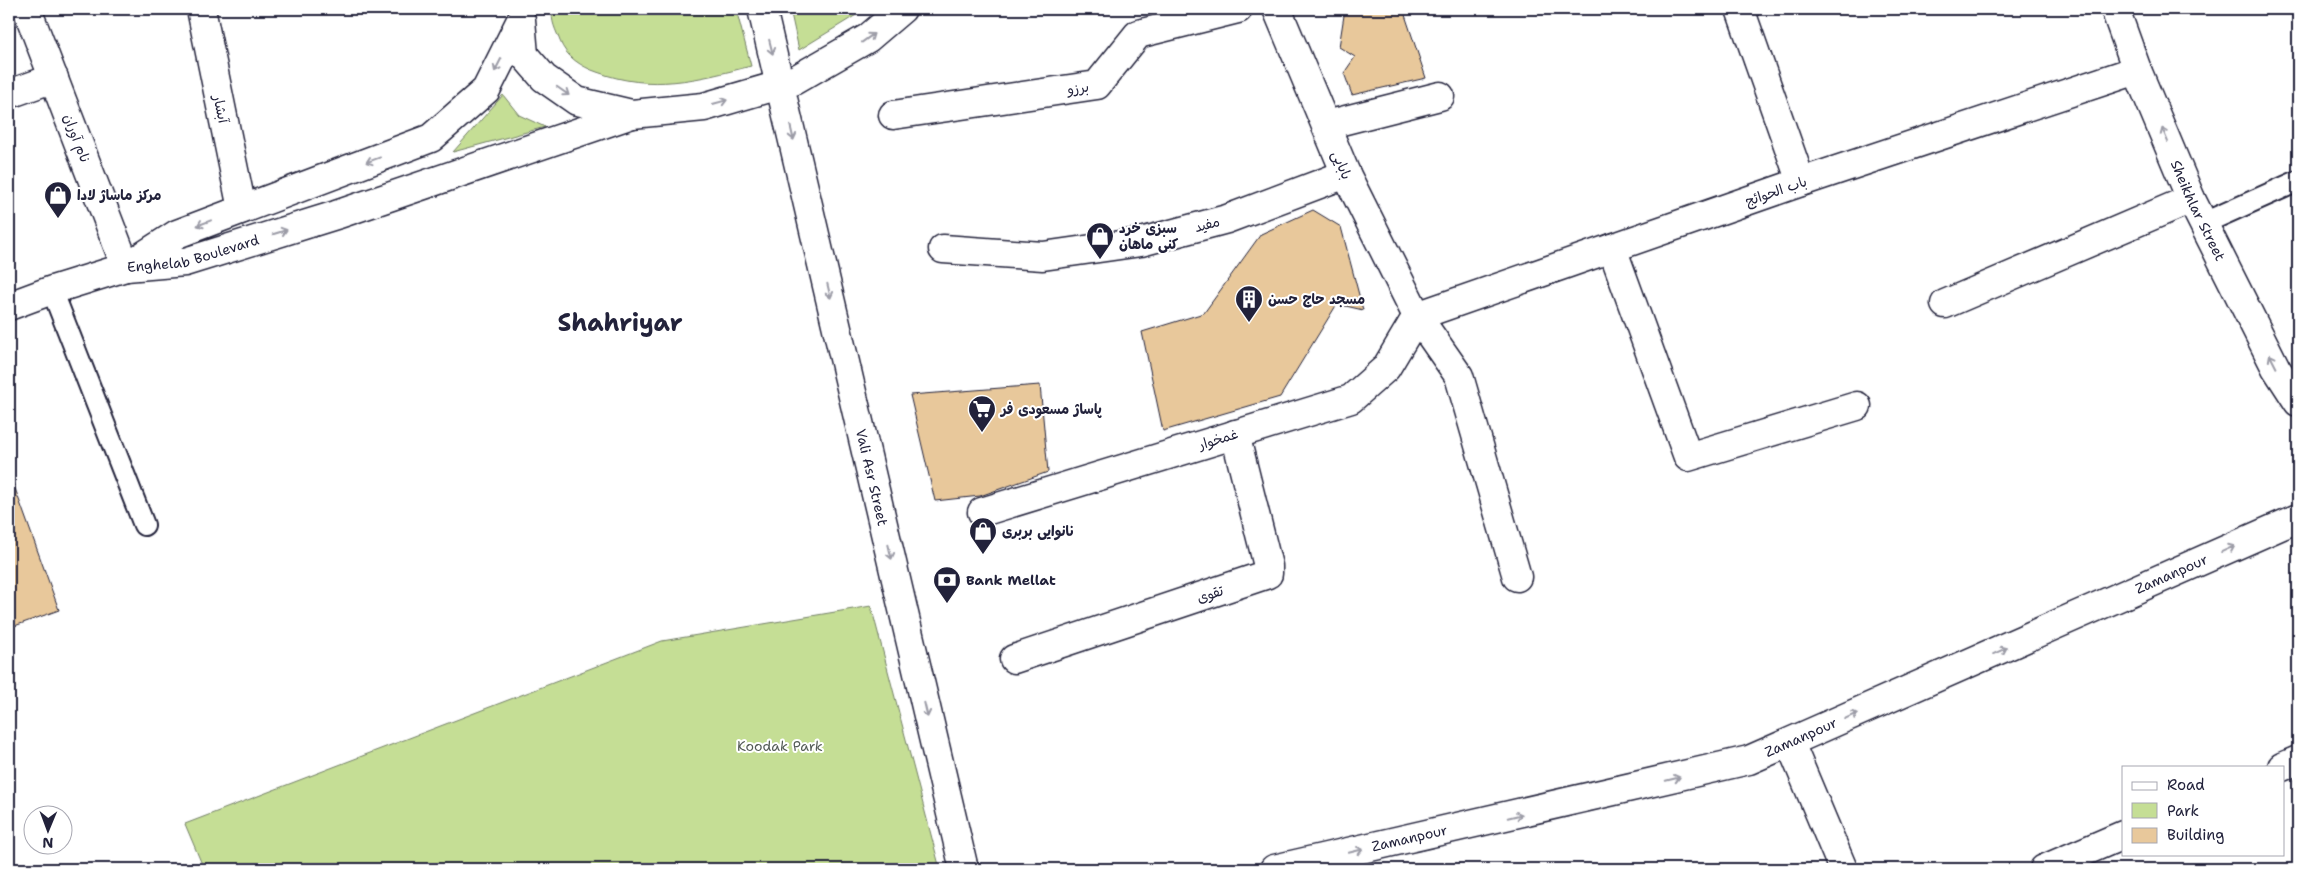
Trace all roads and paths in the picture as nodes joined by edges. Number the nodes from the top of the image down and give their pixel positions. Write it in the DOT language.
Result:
graph roads {
  1 [pos="28,9"];
  2 [pos="201,9"];
  3 [pos="762,9"];
  4 [pos="902,9"];
  5 [pos="1238,9"];
  6 [pos="1277,9"];
  7 [pos="1740,9"];
  8 [pos="2115,9"];
  9 [pos="522,15"];
  10 [pos="2137,70"];
  11 [pos="54,78"];
  12 [pos="781,85"];
  13 [pos="9,94"];
  14 [pos="1440,96"];
  15 [pos="632,114"];
  16 [pos="893,115"];
  17 [pos="1326,125"];
  18 [pos="1346,174"];
  19 [pos="2298,181"];
  20 [pos="1801,182"];
  21 [pos="2191,199"];
  22 [pos="242,209"];
  23 [pos="2204,223"];
  24 [pos="1612,248"];
  25 [pos="943,249"];
  26 [pos="126,267"];
  27 [pos="52,290"];
  28 [pos="1945,304"];
  29 [pos="9,306"];
  30 [pos="1417,316"];
  31 [pos="2298,402"];
  32 [pos="1856,406"];
  33 [pos="1235,434"];
  34 [pos="982,512"];
  35 [pos="2298,518"];
  36 [pos="144,524"];
  37 [pos="1517,577"];
  38 [pos="1014,659"];
  39 [pos="1790,743"];
  40 [pos="2298,760"];
  41 [pos="2284,766"];
  42 [pos="2122,835"];
  43 [pos="964,869"];
  44 [pos="1274,869"];
  45 [pos="1843,869"];
  46 [pos="2044,869"];
  1 -- 11 [label="street, نام آوران"];
  2 -- 22 [label="street, آبشار"];
  3 -- 12 [label="street, Vali Asr Street, one-way"];
  12 -- 4 [label="street, one-way"];
  5 -- 16 [label="street, برزو"];
  6 -- 17 [label="street, بابایی"];
  7 -- 20 [label="street"];
  8 -- 10 [label="street, Sheikhlar Street"];
  9 -- 15 [label="street, one-way"];
  9 -- 22 [label="street, Enghelab Boulevard, one-way"];
  10 -- 20 [label="street, باب الحوائج"];
  21 -- 10 [label="street, Sheikhlar Street, one-way"];
  11 -- 13 [label="street"];
  11 -- 26 [label="street, نام آوران"];
  15 -- 12 [label="street, one-way"];
  12 -- 43 [label="street, Vali Asr Street, one-way"];
  14 -- 17 [label="street"];
  26 -- 15 [label="street, Enghelab Boulevard, one-way"];
  17 -- 18 [label="street, بابایی"];
  18 -- 25 [label="street, مفید"];
  18 -- 30 [label="street, بابایی"];
  19 -- 23 [label="lane"];
  20 -- 24 [label="street, باب الحوائج"];
  21 -- 23 [label="street, Sheikhlar Street"];
  21 -- 28 [label="street"];
  22 -- 26 [label="street, Enghelab Boulevard, one-way"];
  31 -- 23 [label="street, Sheikhlar Street, one-way"];
  24 -- 30 [label="street, باب الحوائج"];
  24 -- 32 [label="street"];
  26 -- 27 [label="street"];
  27 -- 29 [label="street"];
  27 -- 36 [label="lane"];
  30 -- 33 [label="street, غمخوار"];
  30 -- 37 [label="street, بابایی"];
  33 -- 34 [label="street, غمخوار"];
  33 -- 38 [label="street, تقوی"];
  39 -- 35 [label="street, Zamanpour, one-way"];
  44 -- 39 [label="street, Zamanpour, one-way"];
  39 -- 45 [label="street"];
  40 -- 41 [label="street"];
  42 -- 46 [label="street"];
}
